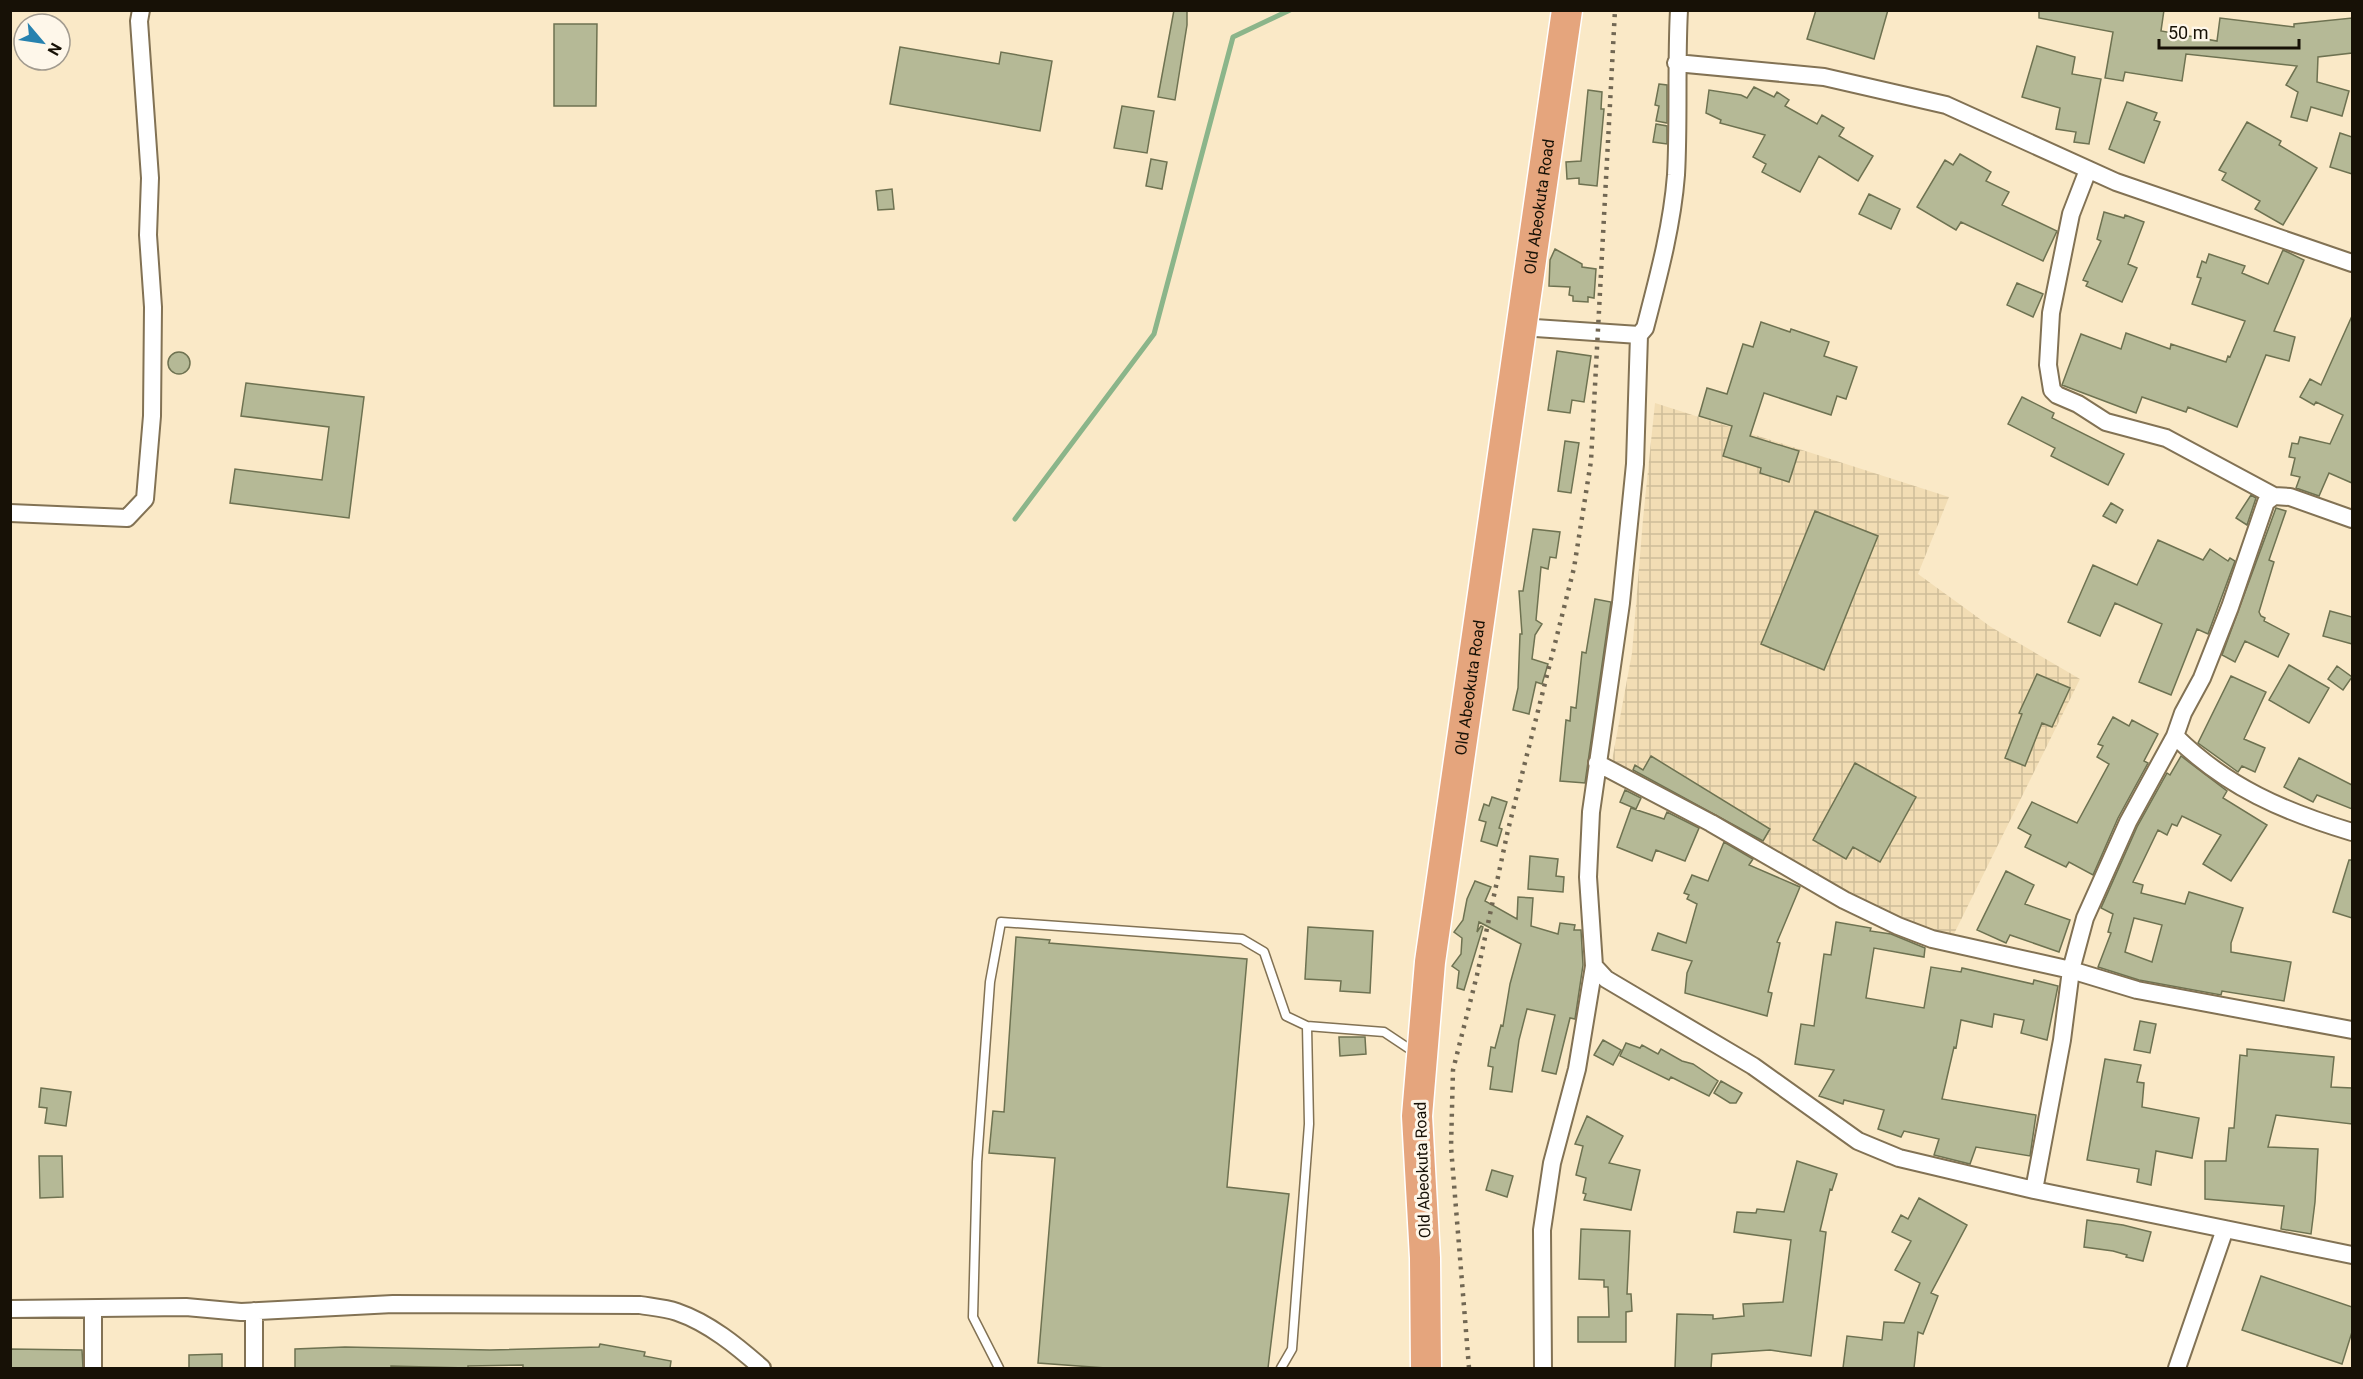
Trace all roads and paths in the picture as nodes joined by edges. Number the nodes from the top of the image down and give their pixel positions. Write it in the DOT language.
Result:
graph roads {
  1 [pos="141,10"];
  2 [pos="1567,10"];
  3 [pos="1679,10"];
  4 [pos="1676,63"];
  5 [pos="2088,170"];
  6 [pos="2352,263"];
  7 [pos="1520,327"];
  8 [pos="1639,335"];
  9 [pos="2274,496"];
  10 [pos="10,513"];
  11 [pos="2352,519"];
  12 [pos="2175,736"];
  13 [pos="1597,763"];
  14 [pos="2352,832"];
  15 [pos="1594,966"];
  16 [pos="2071,970"];
  17 [pos="1307,1026"];
  18 [pos="2352,1030"];
  19 [pos="1422,1058"];
  20 [pos="2034,1190"];
  21 [pos="2225,1229"];
  22 [pos="2352,1255"];
  23 [pos="10,1309"];
  24 [pos="93,1309"];
  25 [pos="254,1311"];
  26 [pos="93,1368"];
  27 [pos="254,1368"];
  28 [pos="762,1368"];
  29 [pos="999,1368"];
  30 [pos="1281,1368"];
  31 [pos="1426,1368"];
  32 [pos="1543,1368"];
  33 [pos="2177,1368"];
  1 -- 10 [label="street"];
  2 -- 7 [label="highway, Old Abeokuta Road"];
  3 -- 4 [label="street"];
  4 -- 5 [label="street"];
  4 -- 8 [label="street"];
  5 -- 6 [label="street"];
  5 -- 9 [label="street"];
  7 -- 8 [label="street"];
  7 -- 19 [label="highway, Old Abeokuta Road"];
  8 -- 13 [label="street"];
  9 -- 11 [label="street"];
  9 -- 12 [label="street"];
  12 -- 14 [label="street"];
  12 -- 16 [label="street"];
  13 -- 15 [label="street"];
  13 -- 16 [label="street"];
  15 -- 20 [label="street"];
  15 -- 32 [label="street"];
  16 -- 18 [label="street"];
  16 -- 20 [label="street"];
  17 -- 19 [label="lane"];
  17 -- 29 [label="lane"];
  17 -- 30 [label="lane"];
  19 -- 31 [label="highway, Old Abeokuta Road"];
  20 -- 21 [label="street"];
  21 -- 22 [label="street"];
  21 -- 33 [label="street"];
  23 -- 24 [label="street"];
  24 -- 25 [label="street"];
  24 -- 26 [label="street"];
  25 -- 27 [label="street"];
  25 -- 28 [label="street"];
}
